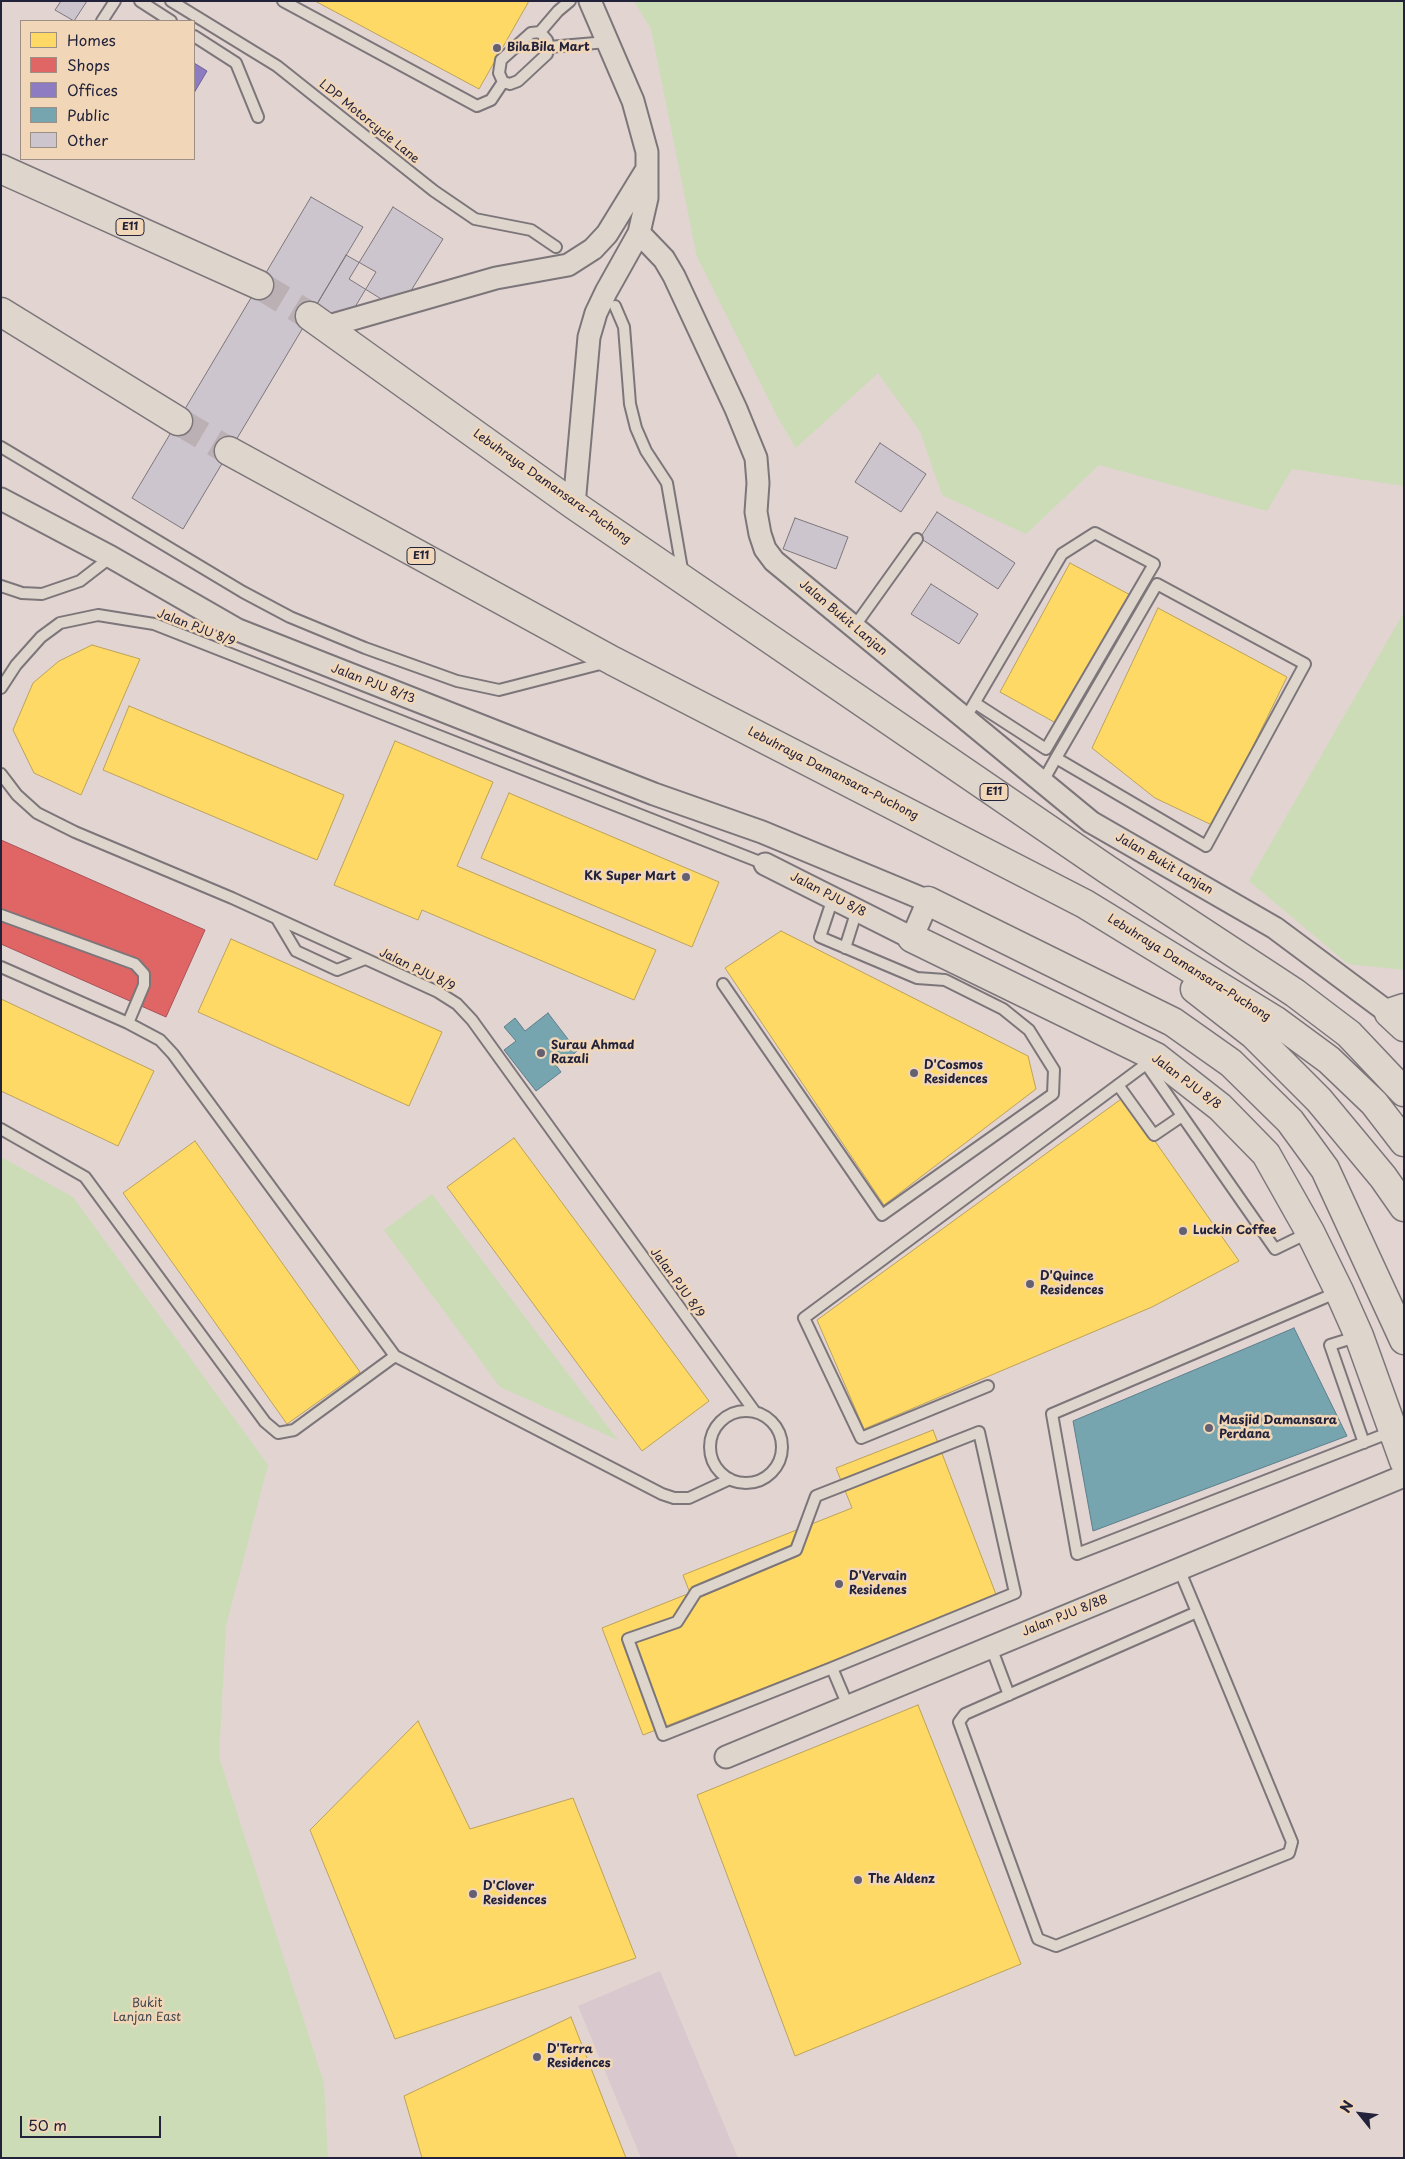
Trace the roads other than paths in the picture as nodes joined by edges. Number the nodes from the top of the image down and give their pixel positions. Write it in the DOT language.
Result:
graph roads {
  1 [pos="115,1"];
  2 [pos="140,1"];
  3 [pos="171,1"];
  4 [pos="284,1"];
  5 [pos="552,1"];
  6 [pos="570,1"];
  7 [pos="590,1"];
  8 [pos="558,11"];
  9 [pos="103,20"];
  10 [pos="169,20"];
  11 [pos="540,32"];
  12 [pos="195,37"];
  13 [pos="608,42"];
  14 [pos="549,48"];
  15 [pos="503,82"];
  16 [pos="258,117"];
  17 [pos="1,169"];
  18 [pos="648,169"];
  19 [pos="639,233"];
  20 [pos="556,247"];
  21 [pos="259,285"];
  22 [pos="615,306"];
  23 [pos="1,312"];
  24 [pos="317,322"];
  25 [pos="178,420"];
  26 [pos="1,447"];
  27 [pos="229,451"];
  28 [pos="1,499"];
  29 [pos="574,505"];
  30 [pos="918,539"];
  31 [pos="111,557"];
  32 [pos="684,578"];
  33 [pos="1,586"];
  34 [pos="854,627"];
  35 [pos="613,661"];
  36 [pos="1,688"];
  37 [pos="970,711"];
  38 [pos="1056,758"];
  39 [pos="1,774"];
  40 [pos="1042,783"];
  41 [pos="762,832"];
  42 [pos="765,864"];
  43 [pos="794,866"];
  44 [pos="873,878"];
  45 [pos="829,896"];
  46 [pos="928,901"];
  47 [pos="1085,904"];
  48 [pos="857,910"];
  49 [pos="1,915"];
  50 [pos="277,919"];
  51 [pos="912,938"];
  52 [pos="845,948"];
  53 [pos="365,959"];
  54 [pos="1,967"];
  55 [pos="723,984"];
  56 [pos="1399,1016"];
  57 [pos="128,1023"];
  58 [pos="1151,1060"];
  59 [pos="1118,1085"];
  60 [pos="1404,1092"];
  61 [pos="1182,1116"];
  62 [pos="1,1129"];
  63 [pos="1404,1142"];
  64 [pos="1404,1207"];
  65 [pos="1310,1232"];
  66 [pos="1339,1291"];
  67 [pos="1359,1336"];
  68 [pos="1404,1340"];
  69 [pos="396,1356"];
  70 [pos="988,1386"];
  71 [pos="755,1412"];
  72 [pos="1399,1429"];
  73 [pos="1364,1443"];
  74 [pos="1404,1461"];
  75 [pos="1404,1476"];
  76 [pos="730,1479"];
  77 [pos="1179,1569"];
  78 [pos="1196,1612"];
  79 [pos="991,1647"];
  80 [pos="832,1668"];
  81 [pos="1009,1694"];
  82 [pos="848,1706"];
  83 [pos="726,1757"];
  1 -- 9 [label="lane"];
  2 -- 10 [label="lane"];
  3 -- 20 [label="lane, LDP Motorcycle Lane"];
  4 -- 15 [label="lane"];
  5 -- 8 [label="lane"];
  6 -- 8 [label="lane"];
  7 -- 13 [label="street"];
  8 -- 11 [label="lane"];
  11 -- 14 [label="lane"];
  11 -- 15 [label="lane"];
  12 -- 16 [label="lane"];
  13 -- 14 [label="lane"];
  13 -- 18 [label="street"];
  14 -- 15 [label="lane"];
  17 -- 21 [label="main road, E11"];
  18 -- 19 [label="street"];
  18 -- 24 [label="street"];
  19 -- 29 [label="street"];
  19 -- 34 [label="street, Jalan Bukit Lanjan"];
  22 -- 32 [label="lane"];
  23 -- 25 [label="main road"];
  24 -- 29 [label="main road, Lebuhraya Damansara–Puchong / E11"];
  26 -- 35 [label="lane"];
  27 -- 35 [label="main road, Lebuhraya Damansara–Puchong / E11"];
  28 -- 31 [label="street, Jalan PJU 8/13"];
  29 -- 32 [label="main road, Lebuhraya Damansara–Puchong / E11"];
  30 -- 34 [label="lane"];
  31 -- 33 [label="lane"];
  31 -- 41 [label="street, Jalan PJU 8/13"];
  32 -- 60 [label="main road, Lebuhraya Damansara–Puchong / E11"];
  34 -- 37 [label="street, Jalan Bukit Lanjan"];
  35 -- 47 [label="main road, Lebuhraya Damansara–Puchong / E11"];
  36 -- 42 [label="lane, Jalan PJU 8/9"];
  37 -- 37 [label="lane"];
  37 -- 40 [label="street, Jalan Bukit Lanjan"];
  38 -- 38 [label="lane"];
  38 -- 40 [label="lane"];
  39 -- 50 [label="lane, Jalan PJU 8/9"];
  40 -- 56 [label="street, Jalan Bukit Lanjan"];
  41 -- 43 [label="street"];
  41 -- 44 [label="street, Jalan PJU 8/13"];
  42 -- 43 [label="street"];
  42 -- 45 [label="street, Jalan PJU 8/8"];
  43 -- 44 [label="street"];
  43 -- 45 [label="street"];
  44 -- 46 [label="street"];
  45 -- 48 [label="street, Jalan PJU 8/8"];
  45 -- 52 [label="lane"];
  46 -- 51 [label="street"];
  46 -- 68 [label="main road"];
  47 -- 63 [label="main road, Lebuhraya Damansara–Puchong / E11"];
  47 -- 64 [label="main road"];
  48 -- 51 [label="street, Jalan PJU 8/8"];
  48 -- 52 [label="lane"];
  49 -- 57 [label="lane"];
  50 -- 53 [label="lane, Jalan PJU 8/9"];
  50 -- 53 [label="lane"];
  51 -- 58 [label="main road, Jalan PJU 8/8"];
  52 -- 55 [label="lane"];
  53 -- 71 [label="lane, Jalan PJU 8/9"];
  54 -- 57 [label="lane"];
  57 -- 69 [label="lane"];
  58 -- 59 [label="lane"];
  58 -- 61 [label="lane"];
  58 -- 65 [label="main road, Jalan PJU 8/8"];
  59 -- 61 [label="lane"];
  59 -- 70 [label="lane"];
  61 -- 65 [label="lane"];
  62 -- 69 [label="lane"];
  65 -- 66 [label="main road, Jalan PJU 8/8"];
  66 -- 67 [label="main road, Jalan PJU 8/8"];
  66 -- 73 [label="lane"];
  67 -- 72 [label="main road, Jalan PJU 8/8"];
  67 -- 73 [label="lane"];
  69 -- 76 [label="lane"];
  71 -- 76 [label="lane"];
  71 -- 76 [label="lane, Jalan PJU 8/9"];
  72 -- 73 [label="lane"];
  72 -- 74 [label="main road, Jalan PJU 8/8"];
  75 -- 77 [label="street, Jalan PJU 8/8B"];
  77 -- 78 [label="lane"];
  77 -- 79 [label="street, Jalan PJU 8/8B"];
  78 -- 81 [label="lane"];
  78 -- 81 [label="lane"];
  79 -- 81 [label="lane"];
  79 -- 82 [label="street, Jalan PJU 8/8B"];
  80 -- 80 [label="lane"];
  80 -- 82 [label="lane"];
  82 -- 83 [label="street, Jalan PJU 8/8B"];
}
